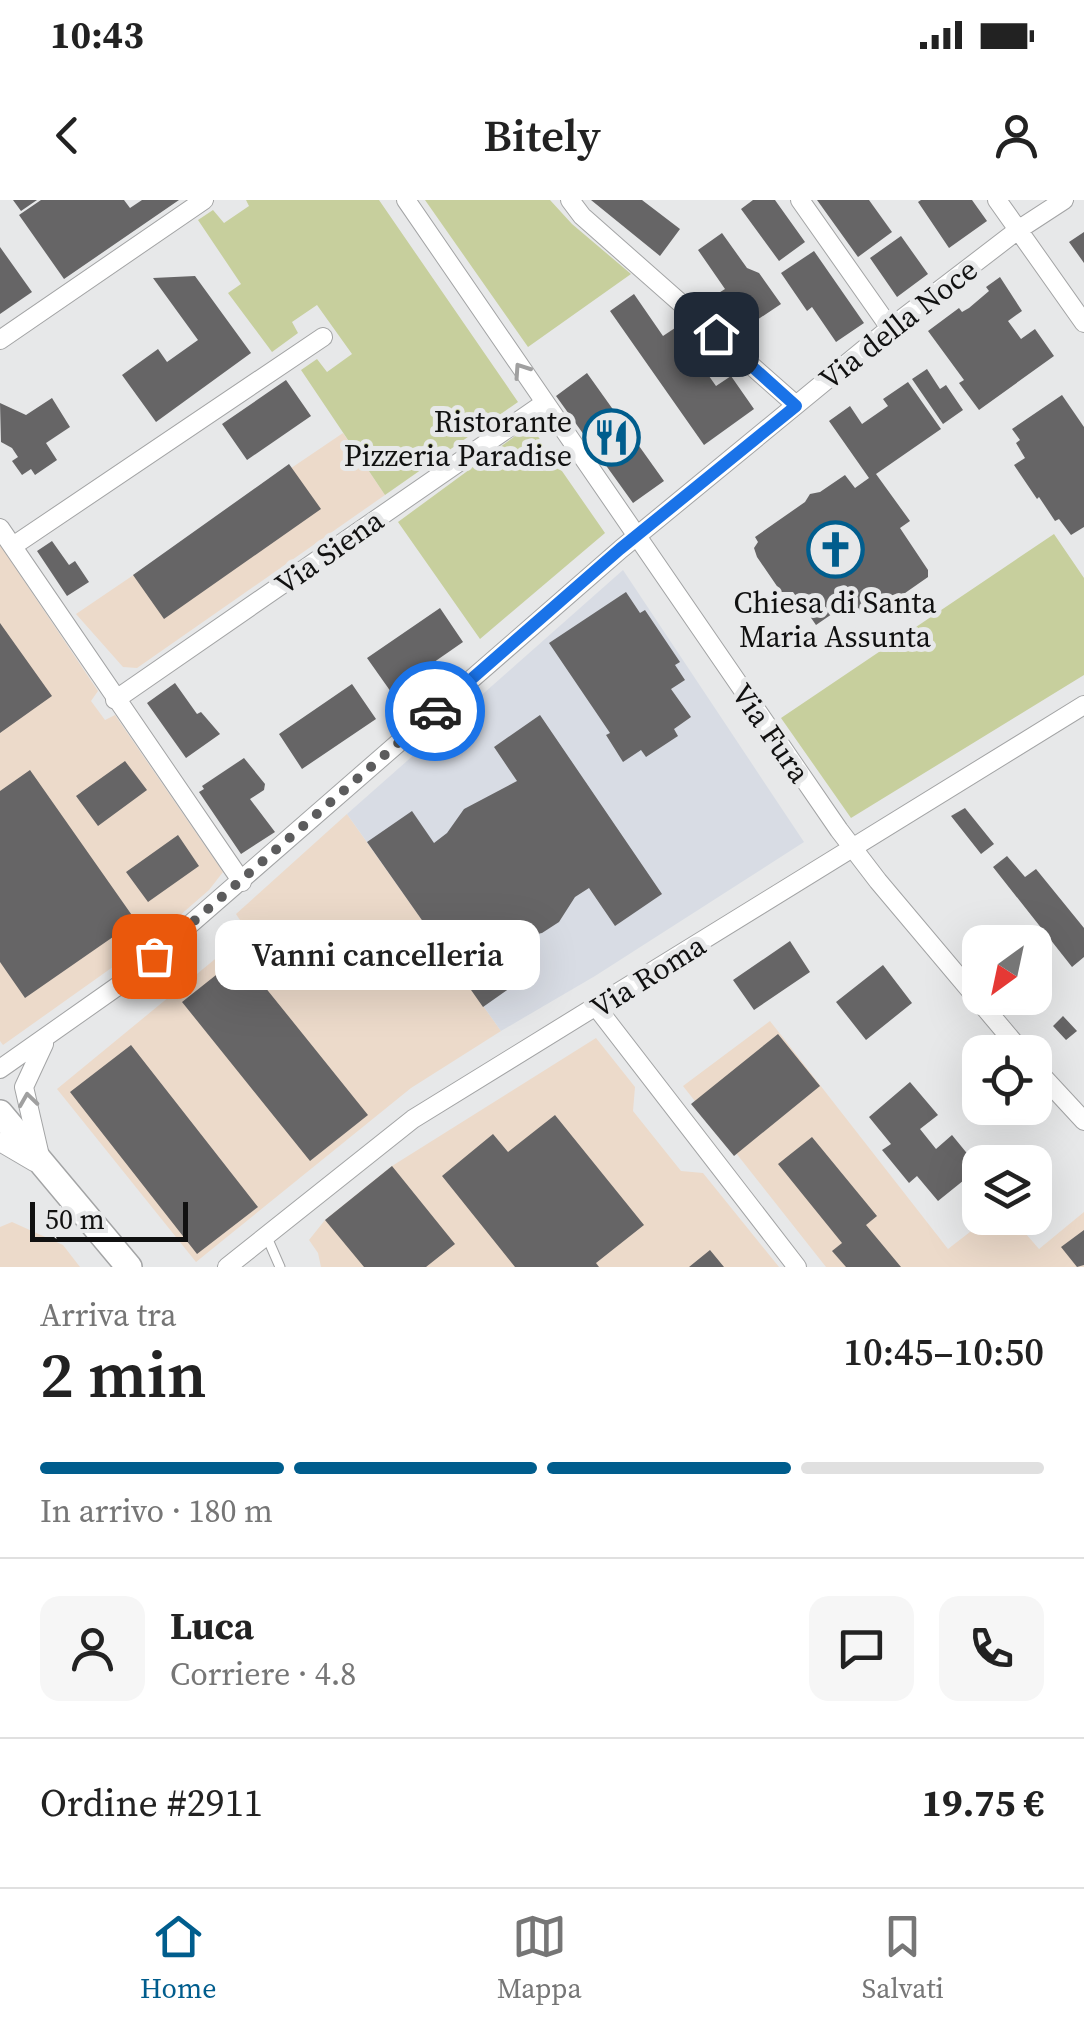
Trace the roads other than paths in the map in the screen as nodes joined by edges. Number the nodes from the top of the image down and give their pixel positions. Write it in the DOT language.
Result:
graph roads {
  1 [pos="204,200"];
  2 [pos="406,200"];
  3 [pos="570,200"];
  4 [pos="800,200"];
  5 [pos="997,200"];
  6 [pos="1064,200"];
  7 [pos="1018,230"];
  8 [pos="1084,323"];
  9 [pos="890,328"];
  10 [pos="322,337"];
  11 [pos="0,340"];
  12 [pos="544,404"];
  13 [pos="796,406"];
  14 [pos="0,528"];
  15 [pos="636,537"];
  16 [pos="13,546"];
  17 [pos="115,700"];
  18 [pos="1084,705"];
  19 [pos="853,848"];
  20 [pos="242,882"];
  21 [pos="596,1008"];
  22 [pos="1008,1035"];
  23 [pos="47,1037"];
  24 [pos="0,1069"];
  25 [pos="1052,1086"];
  26 [pos="0,1113"];
  27 [pos="1084,1121"];
  28 [pos="0,1142"];
  29 [pos="42,1166"];
  30 [pos="266,1235"];
  31 [pos="129,1267"];
  32 [pos="227,1267"];
  33 [pos="280,1267"];
  34 [pos="798,1267"];
  1 -- 11 [label="street"];
  12 -- 2 [label="street, Via Fura, one-way"];
  3 -- 13 [label="street"];
  4 -- 9 [label="street"];
  5 -- 7 [label="street"];
  6 -- 7 [label="street, Via della Noce"];
  7 -- 8 [label="street"];
  7 -- 9 [label="street, Via della Noce"];
  9 -- 13 [label="street, Via della Noce"];
  10 -- 16 [label="street"];
  12 -- 15 [label="street, Via Fura"];
  12 -- 17 [label="street, Via Siena"];
  13 -- 15 [label="street, Via della Noce"];
  14 -- 16 [label="street"];
  15 -- 19 [label="street, Via Fura"];
  15 -- 20 [label="street, Via della Noce"];
  16 -- 17 [label="street"];
  17 -- 20 [label="street"];
  18 -- 19 [label="street, Via Roma"];
  19 -- 21 [label="street, Via Roma"];
  19 -- 22 [label="street, Via Fura"];
  20 -- 23 [label="street, Via della Noce"];
  21 -- 30 [label="street, Via Roma"];
  21 -- 34 [label="street"];
  23 -- 24 [label="street, Via della Noce"];
  29 -- 23 [label="street, one-way"];
  25 -- 27 [label="street"];
  26 -- 29 [label="main road"];
  28 -- 29 [label="street"];
  29 -- 31 [label="main road"];
  30 -- 32 [label="street, Via Roma"];
  30 -- 33 [label="lane"];
}
